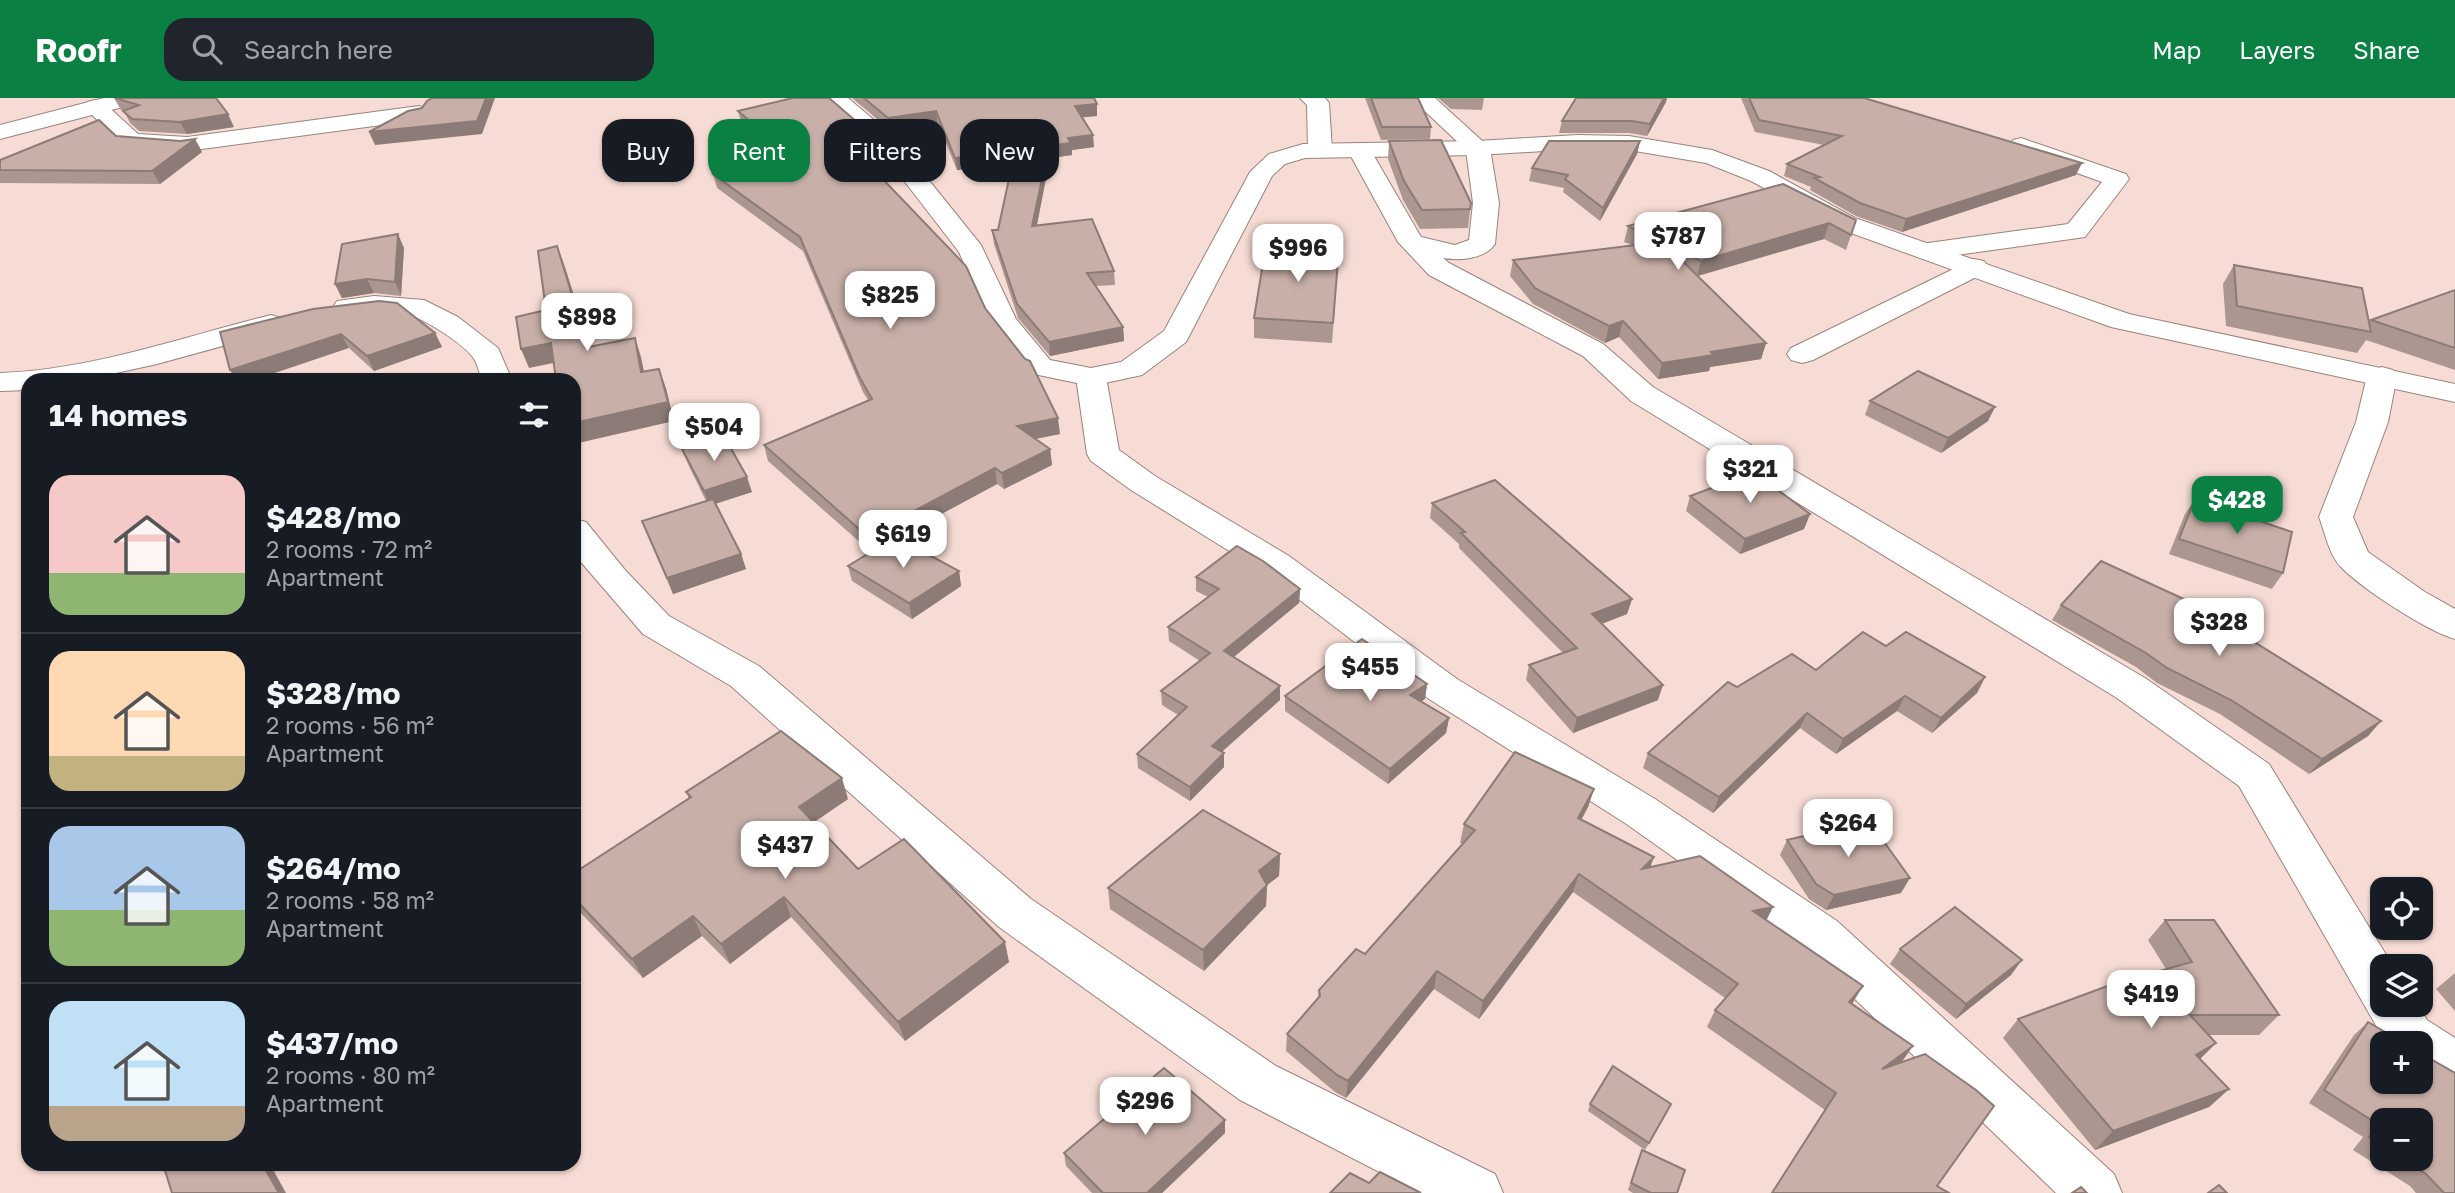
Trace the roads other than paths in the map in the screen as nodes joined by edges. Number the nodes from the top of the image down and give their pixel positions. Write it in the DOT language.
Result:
graph roads {
  1 [pos="130,98"];
  2 [pos="828,98"];
  3 [pos="1311,98"];
  4 [pos="1422,98"];
  5 [pos="95,107"];
  6 [pos="419,113"];
  7 [pos="0,132"];
  8 [pos="2021,145"];
  9 [pos="1478,148"];
  10 [pos="1359,149"];
  11 [pos="1320,150"];
  12 [pos="1412,243"];
  13 [pos="1928,251"];
  14 [pos="1973,267"];
  15 [pos="1802,354"];
  16 [pos="73,373"];
  17 [pos="495,373"];
  18 [pos="2382,376"];
  19 [pos="1091,377"];
  20 [pos="21,381"];
  21 [pos="0,382"];
  22 [pos="2455,393"];
  23 [pos="581,539"];
  24 [pos="2455,626"];
  25 [pos="2370,971"];
  26 [pos="2433,1052"];
  27 [pos="2455,1066"];
  28 [pos="1476,1193"];
  29 [pos="2095,1193"];
  1 -- 5 [label="street"];
  2 -- 19 [label="street"];
  3 -- 11 [label="street"];
  4 -- 9 [label="street"];
  5 -- 6 [label="street"];
  5 -- 7 [label="street"];
  8 -- 13 [label="street"];
  9 -- 10 [label="street"];
  9 -- 12 [label="street"];
  9 -- 13 [label="street"];
  10 -- 11 [label="street"];
  10 -- 12 [label="street"];
  11 -- 19 [label="street"];
  12 -- 25 [label="street"];
  13 -- 14 [label="street"];
  14 -- 15 [label="street"];
  14 -- 18 [label="street"];
  16 -- 17 [label="street"];
  18 -- 22 [label="street"];
  18 -- 24 [label="street"];
  19 -- 29 [label="street"];
  20 -- 21 [label="street"];
  23 -- 28 [label="street"];
  26 -- 27 [label="street"];
}
